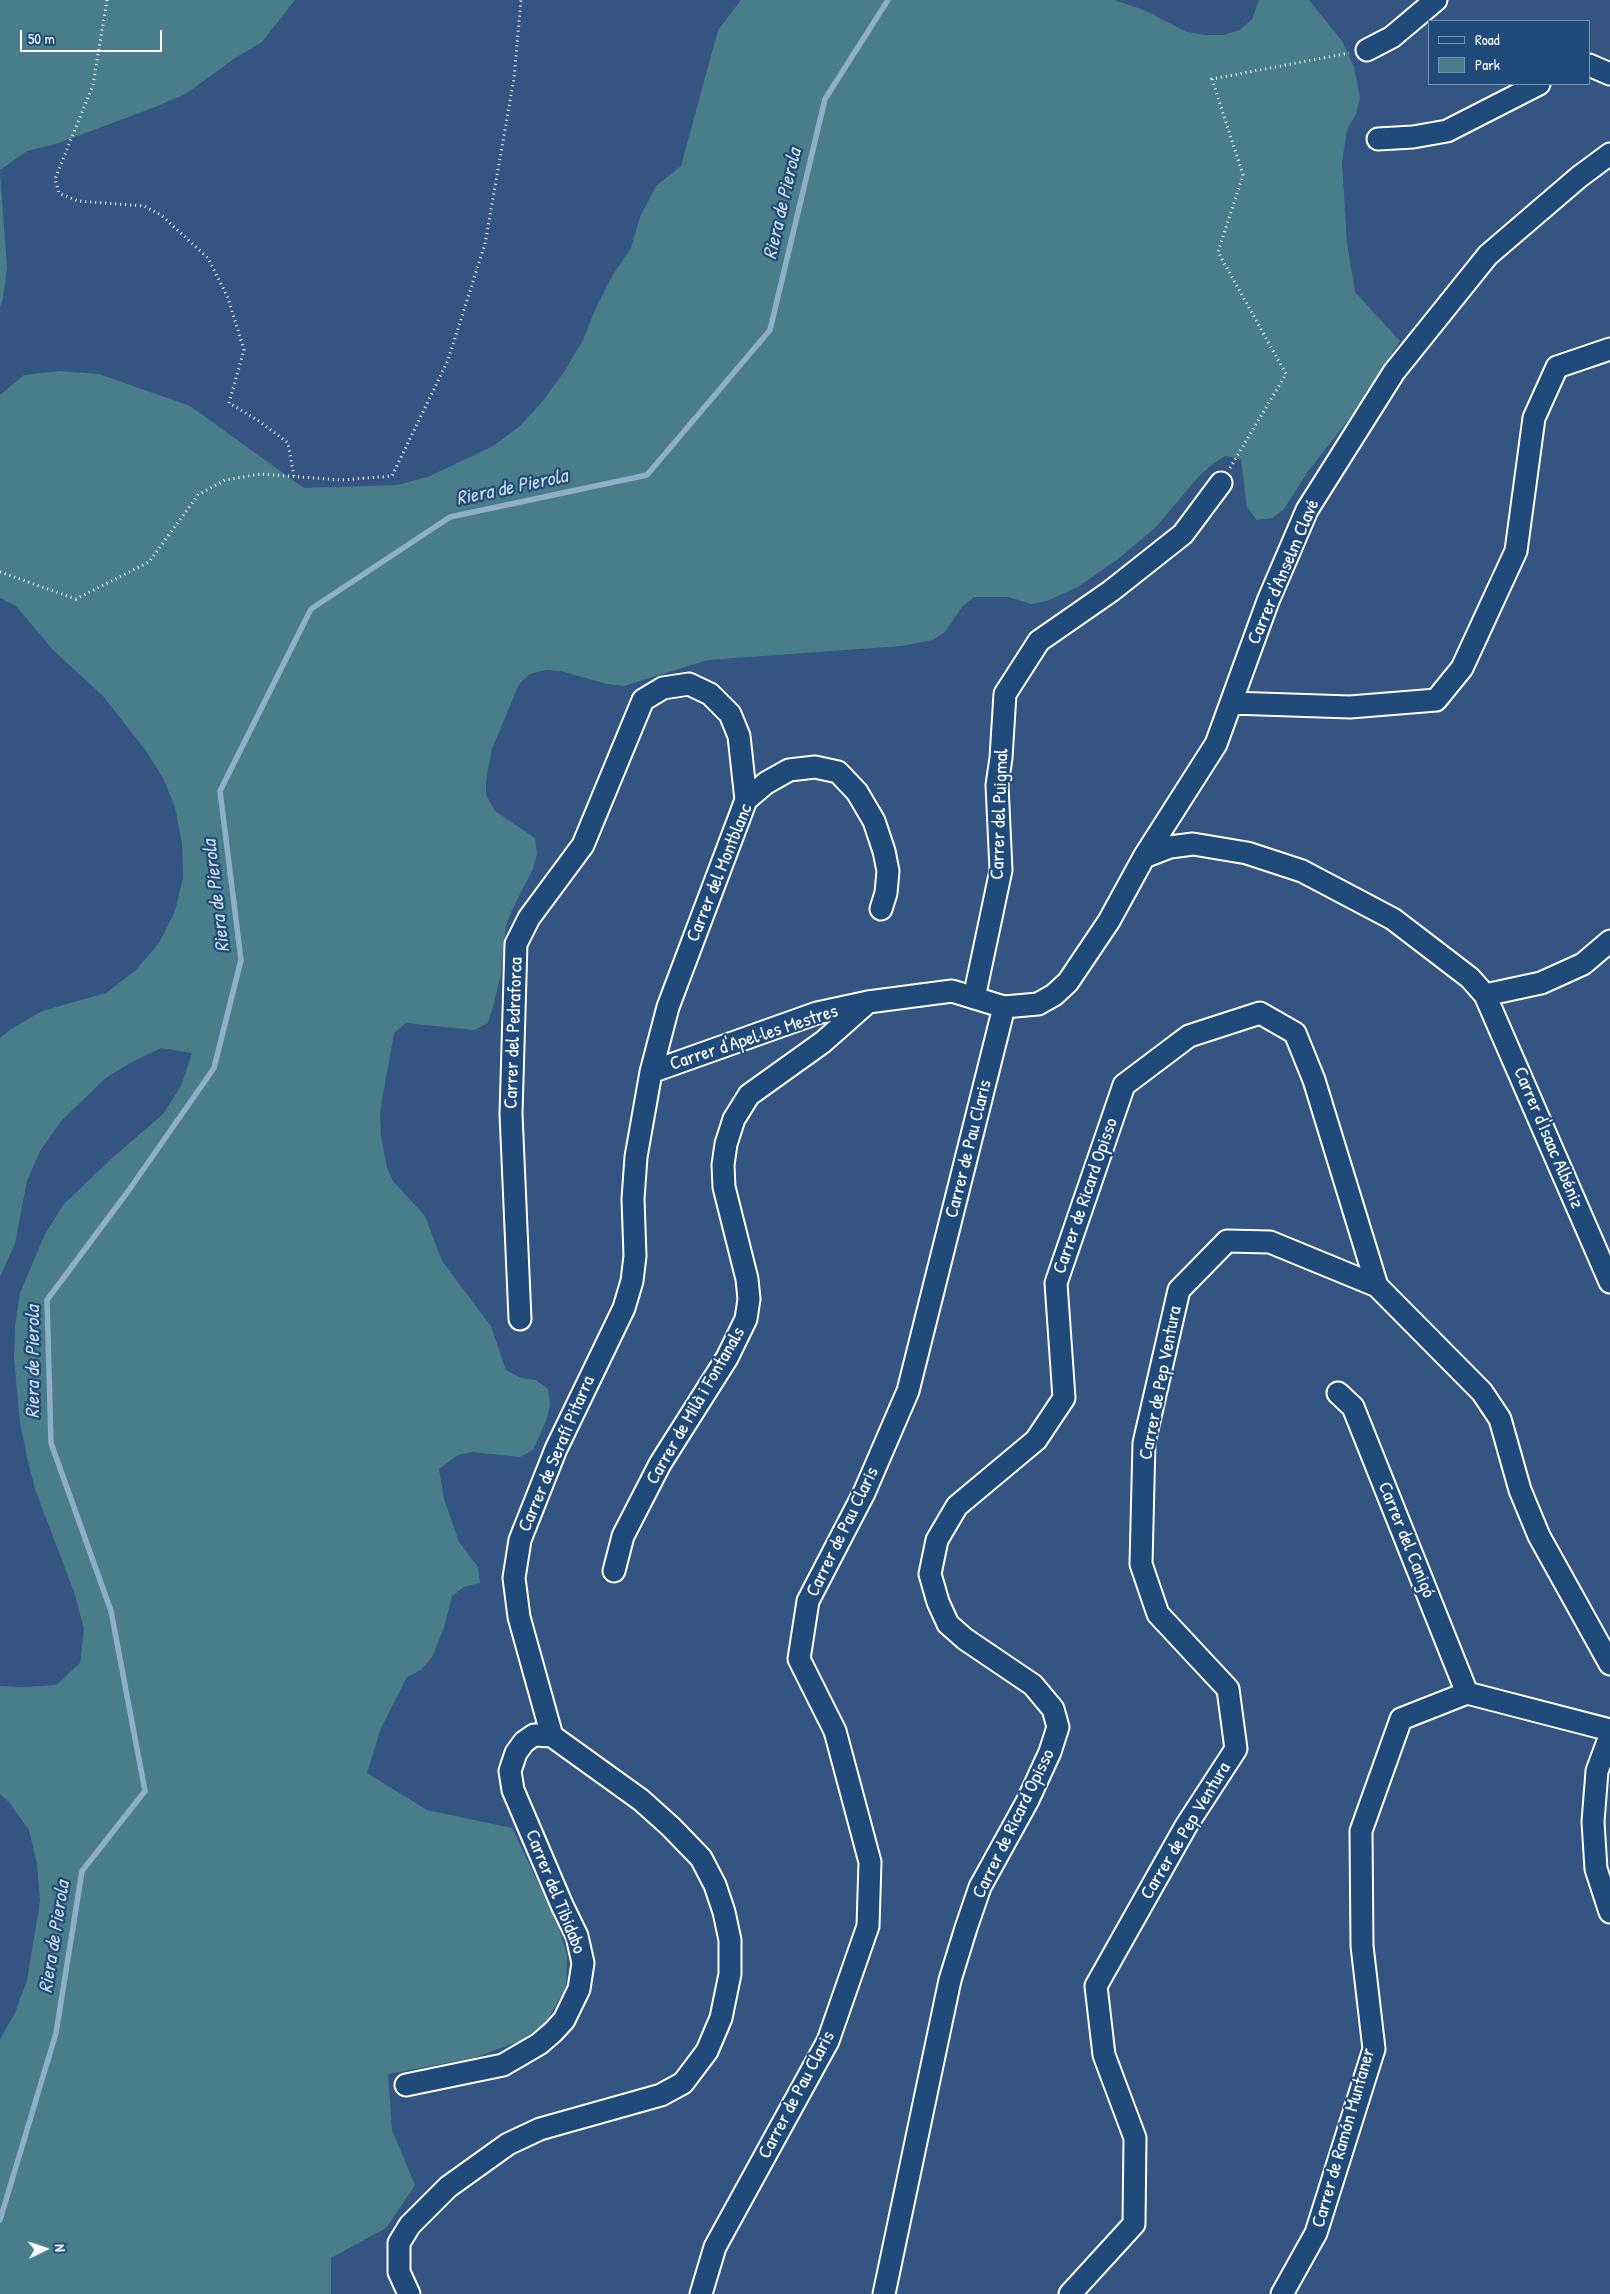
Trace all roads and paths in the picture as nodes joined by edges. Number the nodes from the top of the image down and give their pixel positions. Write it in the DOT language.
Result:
graph roads {
  1 [pos="107,0"];
  2 [pos="521,0"];
  3 [pos="1436,0"];
  4 [pos="1367,50"];
  5 [pos="1590,65"];
  6 [pos="1610,74"];
  7 [pos="1537,85"];
  8 [pos="1378,139"];
  9 [pos="1610,154"];
  10 [pos="1610,349"];
  11 [pos="294,477"];
  12 [pos="1220,483"];
  13 [pos="0,572"];
  14 [pos="1231,703"];
  15 [pos="746,800"];
  16 [pos="1144,857"];
  17 [pos="881,909"];
  18 [pos="1610,941"];
  19 [pos="1485,995"];
  20 [pos="974,998"];
  21 [pos="868,1002"];
  22 [pos="1004,1007"];
  23 [pos="651,1072"];
  24 [pos="1610,1282"];
  25 [pos="1377,1286"];
  26 [pos="520,1319"];
  27 [pos="1338,1393"];
  28 [pos="614,1570"];
  29 [pos="1610,1664"];
  30 [pos="1467,1693"];
  31 [pos="1610,1730"];
  32 [pos="552,1736"];
  33 [pos="1610,1736"];
  34 [pos="1610,1912"];
  35 [pos="406,2085"];
  36 [pos="409,2294"];
  37 [pos="702,2294"];
  38 [pos="884,2294"];
  39 [pos="1070,2294"];
  40 [pos="1282,2294"];
  1 -- 11 [label="path"];
  2 -- 11 [label="path"];
  3 -- 4 [label="street"];
  4 -- 12 [label="path"];
  5 -- 6 [label="street"];
  7 -- 8 [label="street"];
  9 -- 14 [label="street, Carrer d'Anselm Clavé"];
  10 -- 14 [label="street"];
  11 -- 13 [label="path"];
  12 -- 20 [label="street, Carrer del Puigmal"];
  14 -- 16 [label="street, Carrer d'Anselm Clavé"];
  15 -- 17 [label="street, Carrer del Montblanc"];
  15 -- 23 [label="street, Carrer del Montblanc"];
  15 -- 26 [label="street, Carrer del Pedraforca"];
  16 -- 19 [label="street, Carrer d'Isaac Albéniz"];
  16 -- 22 [label="street, Carrer d'Anselm Clavé"];
  18 -- 19 [label="street"];
  19 -- 24 [label="street, Carrer d'Isaac Albéniz"];
  20 -- 21 [label="street, Carrer d'Apel·les Mestres"];
  20 -- 22 [label="street, Carrer d'Apel·les Mestres"];
  21 -- 23 [label="street, Carrer d'Apel·les Mestres"];
  21 -- 28 [label="street, Carrer de Milà i Fontanals"];
  22 -- 37 [label="street, Carrer de Pau Claris"];
  23 -- 32 [label="street, Carrer de Serafí Pitarra"];
  25 -- 29 [label="street, Carrer de Pep Ventura"];
  25 -- 38 [label="street, Carrer de Ricard Opisso"];
  25 -- 39 [label="street, Carrer de Pep Ventura"];
  27 -- 30 [label="street, Carrer del Canigó"];
  30 -- 31 [label="street"];
  30 -- 40 [label="street, Carrer de Ramón Muntaner"];
  32 -- 35 [label="street, Carrer del Tibidabo"];
  32 -- 36 [label="street"];
  33 -- 34 [label="street"];
}
